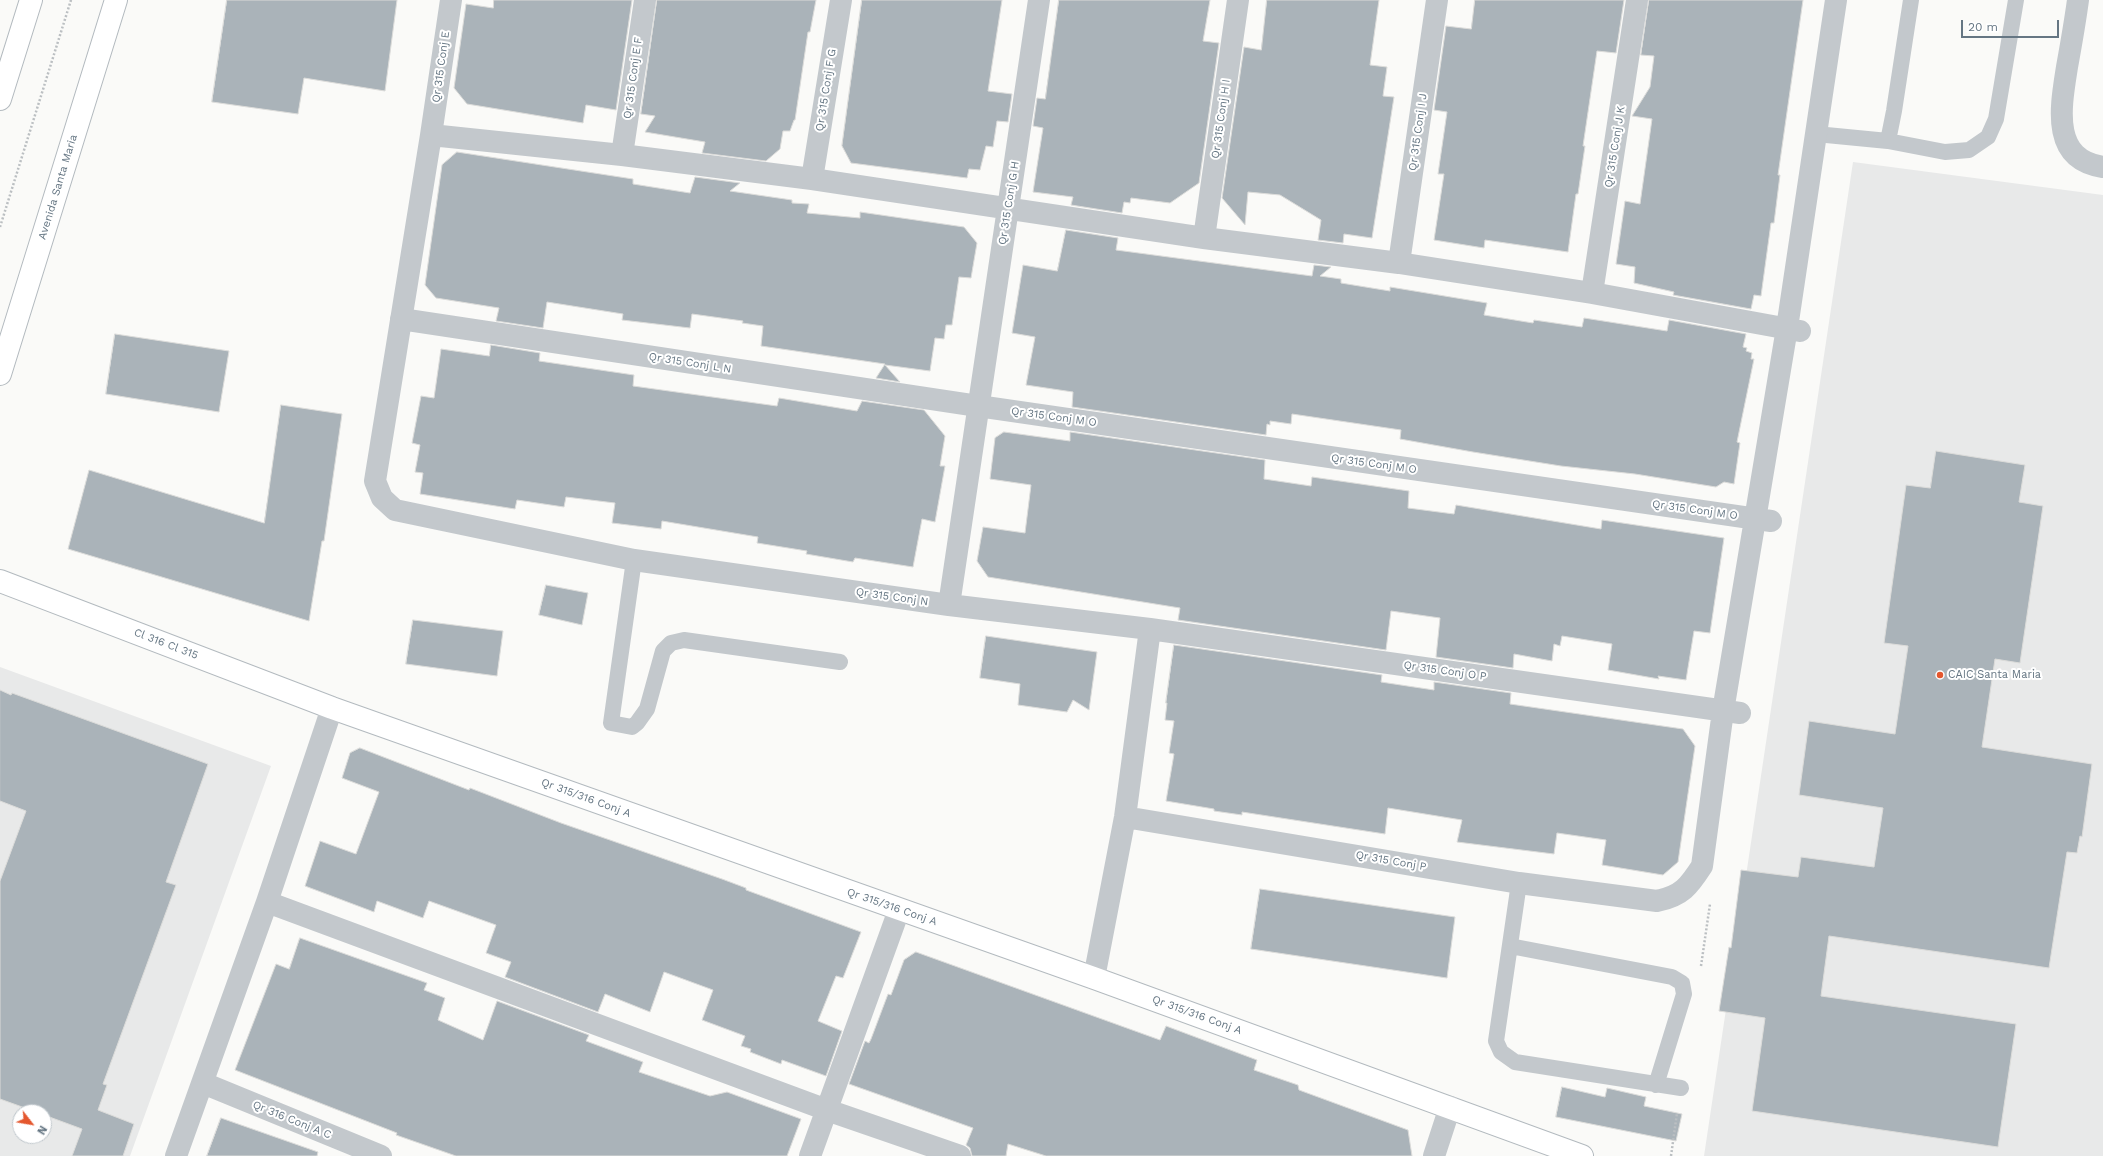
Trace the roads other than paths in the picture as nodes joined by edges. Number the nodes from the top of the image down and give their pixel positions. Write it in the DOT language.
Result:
graph roads {
  1 [pos="31,0"];
  2 [pos="116,0"];
  3 [pos="451,0"];
  4 [pos="645,0"];
  5 [pos="840,0"];
  6 [pos="1039,0"];
  7 [pos="1238,0"];
  8 [pos="1437,0"];
  9 [pos="1637,0"];
  10 [pos="1836,0"];
  11 [pos="1911,0"];
  12 [pos="2016,0"];
  13 [pos="2078,0"];
  14 [pos="0,99"];
  15 [pos="1816,134"];
  16 [pos="431,135"];
  17 [pos="1888,141"];
  18 [pos="622,155"];
  19 [pos="2103,167"];
  20 [pos="812,179"];
  21 [pos="1008,207"];
  22 [pos="1204,238"];
  23 [pos="1399,263"];
  24 [pos="1592,293"];
  25 [pos="401,319"];
  26 [pos="1794,329"];
  27 [pos="0,374"];
  28 [pos="978,406"];
  29 [pos="1763,520"];
  30 [pos="634,560"];
  31 [pos="0,581"];
  32 [pos="949,605"];
  33 [pos="1150,629"];
  34 [pos="840,662"];
  35 [pos="332,708"];
  36 [pos="1732,712"];
  37 [pos="1125,817"];
  38 [pos="1519,883"];
  39 [pos="267,902"];
  40 [pos="899,910"];
  41 [pos="1510,946"];
  42 [pos="1094,978"];
  43 [pos="203,1083"];
  44 [pos="1656,1085"];
  45 [pos="1681,1088"];
  46 [pos="1450,1107"];
  47 [pos="827,1110"];
  48 [pos="176,1156"];
  49 [pos="381,1156"];
  50 [pos="810,1156"];
  51 [pos="960,1156"];
  52 [pos="1434,1156"];
  53 [pos="1582,1156"];
  1 -- 14 [label="street"];
  2 -- 27 [label="street, Avenida Santa Maria"];
  3 -- 16 [label="street, Qr 315 Conj E"];
  4 -- 18 [label="street, Qr 315 Conj E F"];
  5 -- 20 [label="street, Qr 315 Conj F G"];
  6 -- 21 [label="street, Qr 315 Conj G H"];
  7 -- 22 [label="street, Qr 315 Conj H I"];
  8 -- 23 [label="street, Qr 315 Conj I J"];
  9 -- 24 [label="street, Qr 315 Conj J K"];
  10 -- 15 [label="street"];
  11 -- 17 [label="lane"];
  12 -- 17 [label="lane"];
  13 -- 19 [label="street"];
  15 -- 17 [label="lane"];
  15 -- 26 [label="street"];
  16 -- 18 [label="street"];
  16 -- 25 [label="street, Qr 315 Conj E"];
  18 -- 20 [label="street"];
  20 -- 21 [label="street"];
  21 -- 22 [label="street"];
  21 -- 28 [label="street, Qr 315 Conj G H"];
  22 -- 23 [label="street"];
  23 -- 24 [label="street"];
  24 -- 26 [label="street"];
  25 -- 28 [label="street, Qr 315 Conj L N"];
  25 -- 30 [label="street, Qr 315 Conj N"];
  26 -- 29 [label="street"];
  28 -- 29 [label="street, Qr 315 Conj M O"];
  28 -- 32 [label="street, Qr 315 Conj G H"];
  29 -- 36 [label="street"];
  30 -- 32 [label="street, Qr 315 Conj N"];
  30 -- 34 [label="lane"];
  31 -- 35 [label="street, Cl 316 Cl 315"];
  32 -- 33 [label="street, Qr 315 Conj N"];
  33 -- 36 [label="street, Qr 315 Conj O P"];
  33 -- 37 [label="street"];
  35 -- 39 [label="street"];
  35 -- 40 [label="street, Qr 315/316 Conj A"];
  36 -- 38 [label="street, Qr 315 Conj P"];
  37 -- 38 [label="street, Qr 315 Conj P"];
  37 -- 42 [label="street"];
  38 -- 41 [label="lane"];
  39 -- 43 [label="street"];
  39 -- 47 [label="street"];
  40 -- 42 [label="street, Qr 315/316 Conj A"];
  40 -- 47 [label="street"];
  41 -- 44 [label="lane"];
  41 -- 44 [label="lane"];
  42 -- 46 [label="street, Qr 315/316 Conj A"];
  43 -- 48 [label="street"];
  43 -- 49 [label="street, Qr 316 Conj A C"];
  44 -- 45 [label="lane"];
  46 -- 52 [label="street"];
  46 -- 53 [label="street, Qr 315/316 Conj A"];
  47 -- 50 [label="street"];
  47 -- 51 [label="street"];
}
